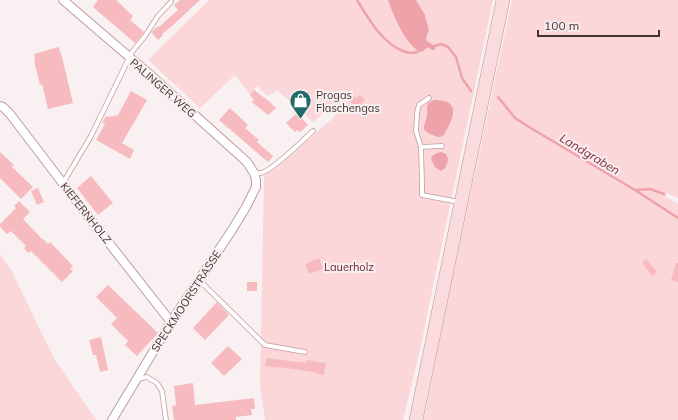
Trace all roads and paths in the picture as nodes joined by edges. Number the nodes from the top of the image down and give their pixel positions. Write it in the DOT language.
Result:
graph roads {
  1 [pos="63,0"];
  2 [pos="504,0"];
  3 [pos="171,2"];
  4 [pos="130,58"];
  5 [pos="429,98"];
  6 [pos="0,106"];
  7 [pos="313,132"];
  8 [pos="442,146"];
  9 [pos="421,147"];
  10 [pos="255,177"];
  11 [pos="63,184"];
  12 [pos="461,202"];
  13 [pos="199,280"];
  14 [pos="171,322"];
  15 [pos="305,352"];
  16 [pos="137,379"];
  17 [pos="112,420"];
  18 [pos="166,420"];
  19 [pos="416,420"];
  1 -- 4 [label="street, PALINGER WEG"];
  2 -- 12 [label="main road"];
  3 -- 4 [label="lane"];
  4 -- 10 [label="street, PALINGER WEG"];
  4 -- 11 [label="lane"];
  5 -- 9 [label="lane"];
  6 -- 11 [label="street, KIEFERNHOLZ"];
  7 -- 10 [label="lane"];
  8 -- 9 [label="lane"];
  9 -- 12 [label="lane"];
  10 -- 13 [label="street, SPECKMOORSTRASSE"];
  11 -- 14 [label="street, KIEFERNHOLZ"];
  12 -- 19 [label="main road"];
  13 -- 14 [label="street, SPECKMOORSTRASSE"];
  13 -- 15 [label="lane"];
  14 -- 16 [label="street, SPECKMOORSTRASSE"];
  16 -- 17 [label="street, SPECKMOORSTRASSE"];
  16 -- 18 [label="lane"];
}
